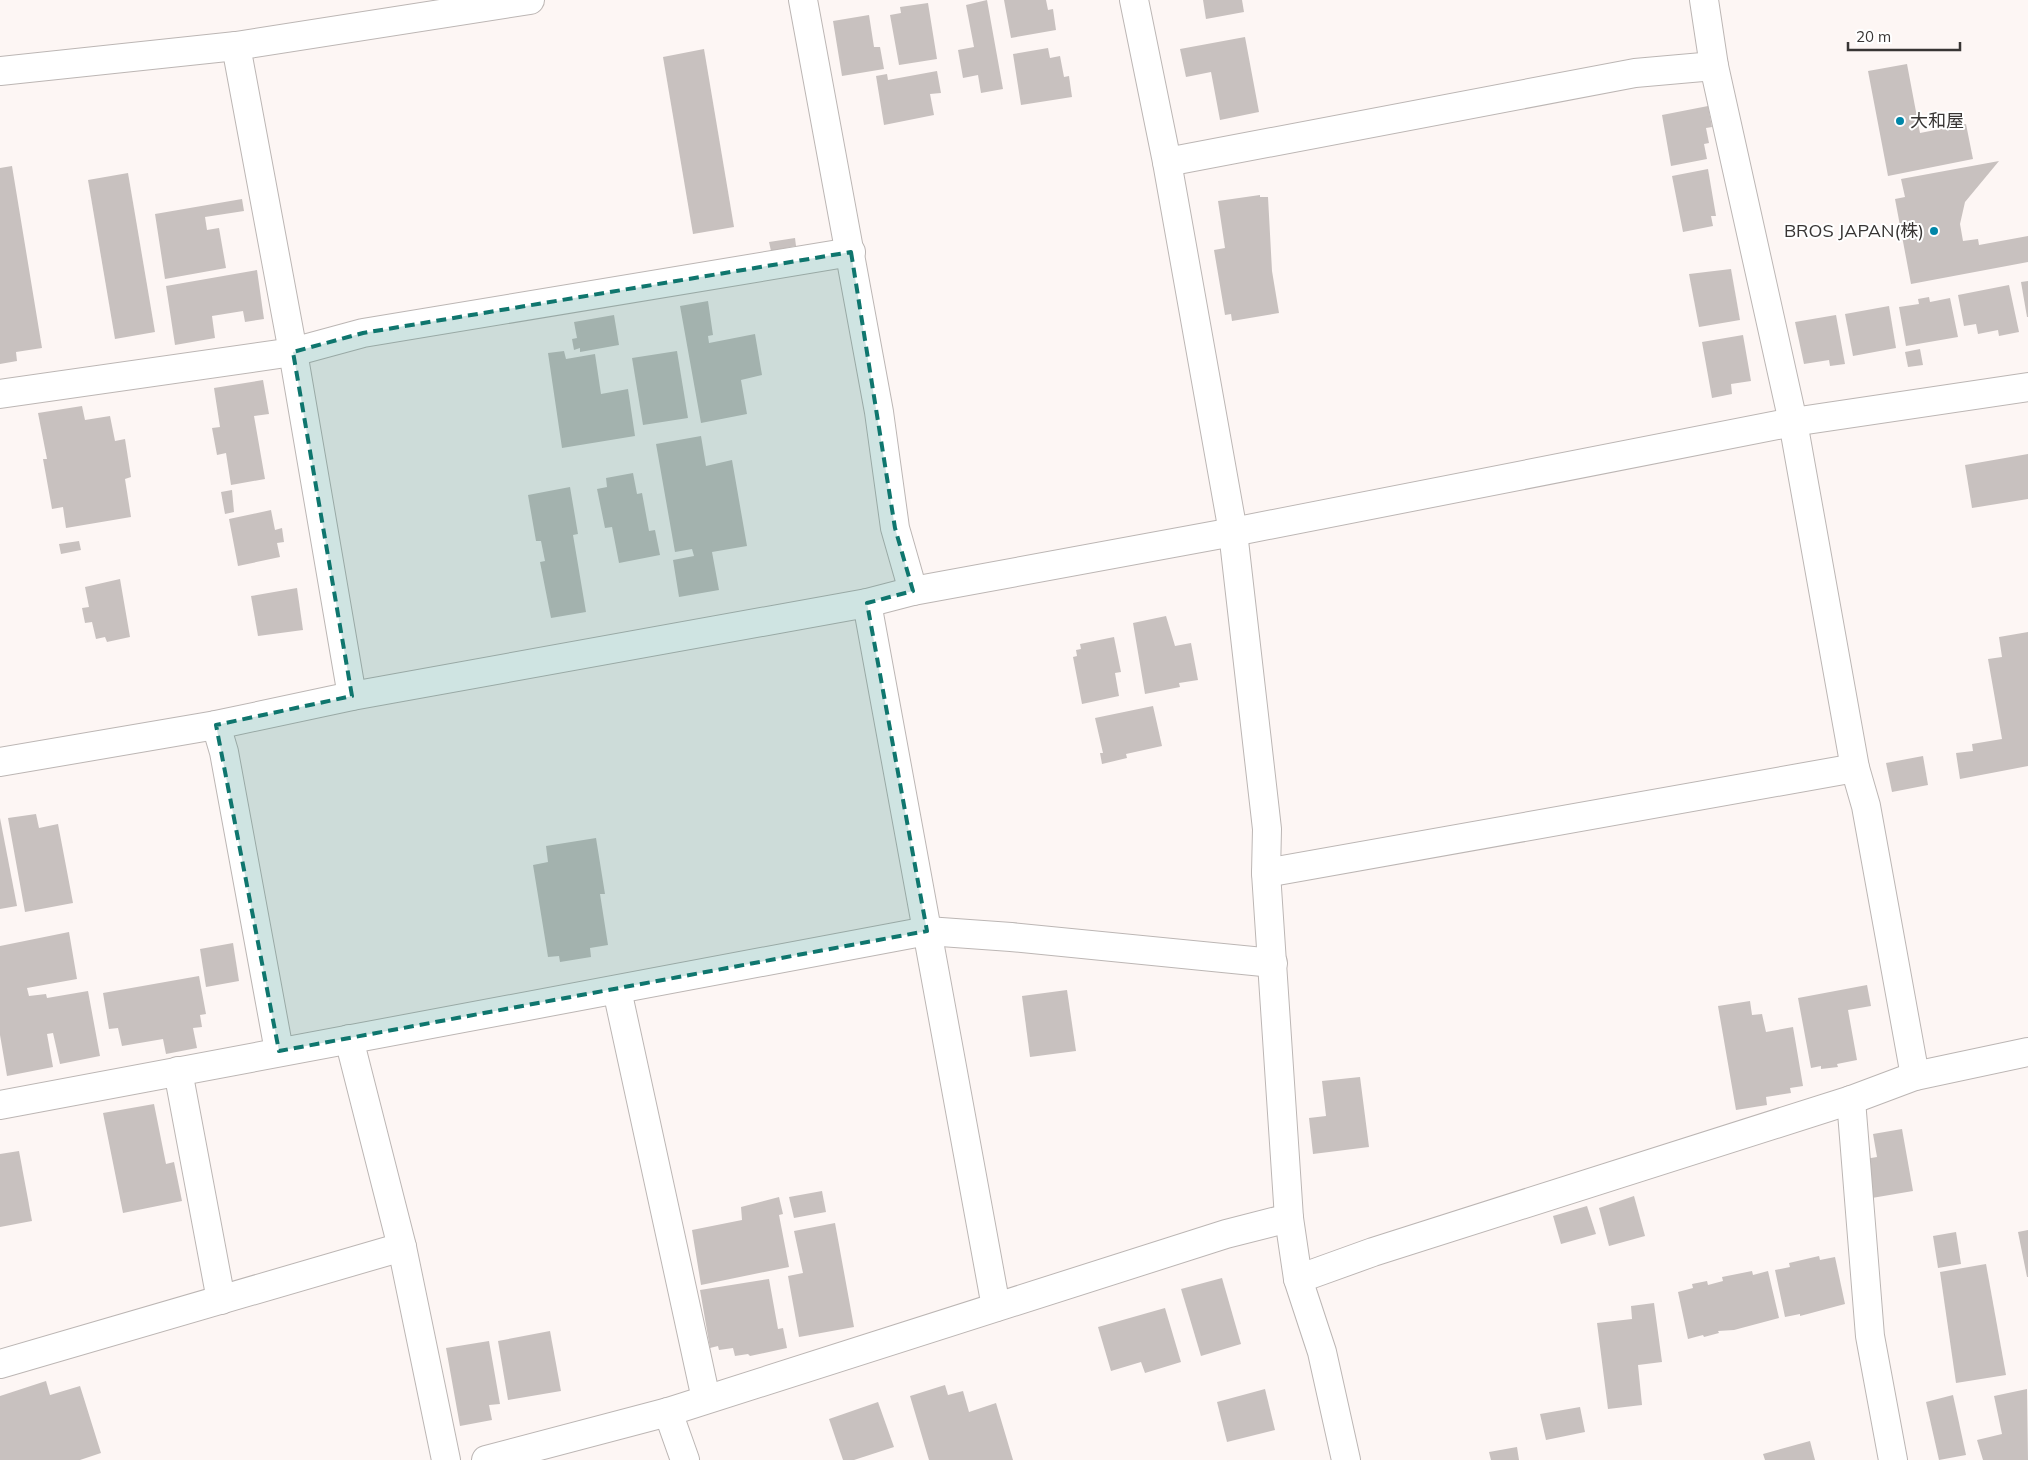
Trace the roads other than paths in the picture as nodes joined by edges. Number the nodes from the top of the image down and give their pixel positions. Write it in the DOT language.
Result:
graph roads {
  1 [pos="530,0"];
  2 [pos="803,0"];
  3 [pos="1134,0"];
  4 [pos="1704,0"];
  5 [pos="236,46"];
  6 [pos="1714,66"];
  7 [pos="0,71"];
  8 [pos="1167,162"];
  9 [pos="851,252"];
  10 [pos="293,352"];
  11 [pos="2028,387"];
  12 [pos="0,394"];
  13 [pos="1793,422"];
  14 [pos="1233,532"];
  15 [pos="913,591"];
  16 [pos="867,603"];
  17 [pos="352,696"];
  18 [pos="216,725"];
  19 [pos="0,762"];
  20 [pos="1855,768"];
  21 [pos="1266,873"];
  22 [pos="927,931"];
  23 [pos="1273,963"];
  24 [pos="617,990"];
  25 [pos="349,1038"];
  26 [pos="279,1052"];
  27 [pos="2028,1052"];
  28 [pos="178,1071"];
  29 [pos="1915,1076"];
  30 [pos="1851,1100"];
  31 [pos="0,1105"];
  32 [pos="1289,1218"];
  33 [pos="402,1247"];
  34 [pos="1298,1279"];
  35 [pos="221,1300"];
  36 [pos="996,1307"];
  37 [pos="0,1364"];
  38 [pos="706,1399"];
  39 [pos="668,1412"];
  40 [pos="446,1460"];
  41 [pos="486,1460"];
  42 [pos="685,1460"];
  43 [pos="1346,1460"];
  44 [pos="1893,1460"];
  1 -- 5 [label="street"];
  2 -- 9 [label="street"];
  3 -- 8 [label="street"];
  4 -- 6 [label="street"];
  5 -- 7 [label="street"];
  5 -- 10 [label="street"];
  6 -- 8 [label="street"];
  6 -- 13 [label="street"];
  8 -- 14 [label="street"];
  9 -- 10 [label="street"];
  9 -- 15 [label="street"];
  10 -- 12 [label="street"];
  10 -- 17 [label="street"];
  11 -- 13 [label="street"];
  13 -- 14 [label="street"];
  13 -- 20 [label="street"];
  14 -- 15 [label="street"];
  14 -- 21 [label="street"];
  15 -- 16 [label="street"];
  16 -- 17 [label="street"];
  16 -- 22 [label="street"];
  17 -- 18 [label="street"];
  18 -- 19 [label="street"];
  18 -- 26 [label="street"];
  20 -- 21 [label="street"];
  20 -- 29 [label="street"];
  21 -- 23 [label="street"];
  22 -- 23 [label="street"];
  22 -- 24 [label="street"];
  22 -- 36 [label="street"];
  23 -- 32 [label="street"];
  24 -- 25 [label="street"];
  24 -- 38 [label="street"];
  25 -- 26 [label="street"];
  25 -- 33 [label="street"];
  26 -- 28 [label="street"];
  27 -- 29 [label="street"];
  28 -- 31 [label="street"];
  28 -- 35 [label="street"];
  29 -- 30 [label="street"];
  30 -- 34 [label="street"];
  30 -- 44 [label="street"];
  32 -- 34 [label="street"];
  32 -- 36 [label="street"];
  33 -- 35 [label="street"];
  33 -- 40 [label="street"];
  34 -- 43 [label="street"];
  35 -- 37 [label="street"];
  36 -- 38 [label="street"];
  38 -- 39 [label="street"];
  39 -- 41 [label="street"];
  39 -- 42 [label="street"];
}
